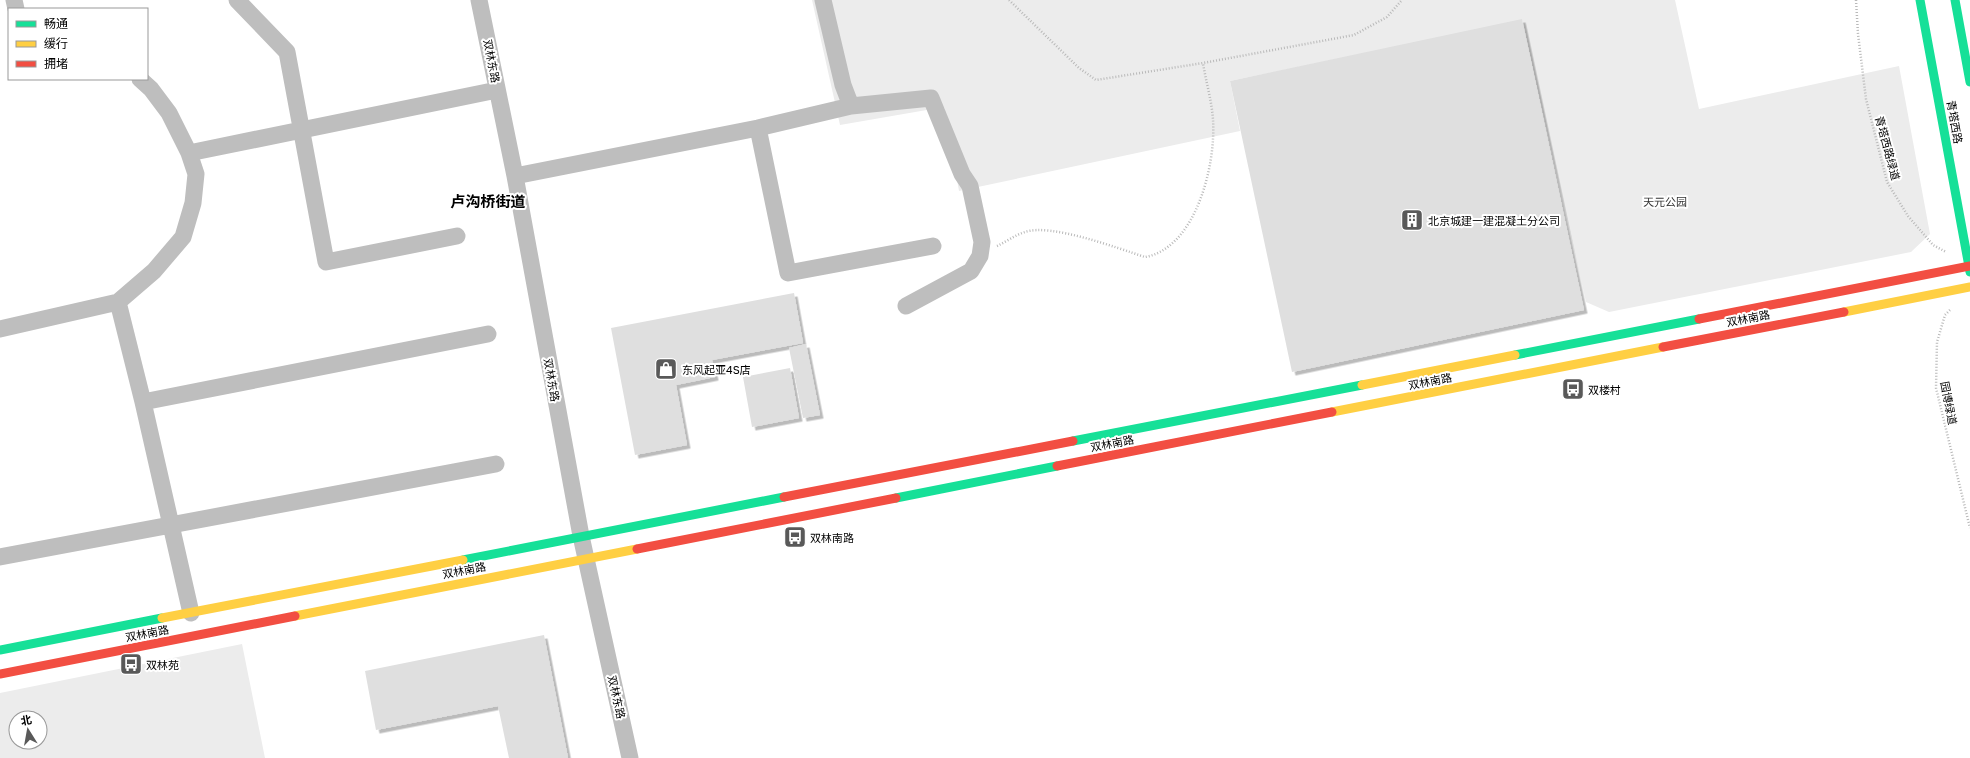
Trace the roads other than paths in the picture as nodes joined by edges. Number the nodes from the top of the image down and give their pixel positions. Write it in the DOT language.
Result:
graph roads {
  1 [pos="238,0"];
  2 [pos="479,0"];
  3 [pos="823,0"];
  4 [pos="1920,0"];
  5 [pos="1955,0"];
  6 [pos="141,80"];
  7 [pos="1970,82"];
  8 [pos="497,90"];
  9 [pos="851,106"];
  10 [pos="758,128"];
  11 [pos="301,131"];
  12 [pos="189,153"];
  13 [pos="515,176"];
  14 [pos="458,236"];
  15 [pos="933,246"];
  16 [pos="1970,268"];
  17 [pos="1970,287"];
  18 [pos="118,302"];
  19 [pos="906,306"];
  20 [pos="0,329"];
  21 [pos="488,334"];
  22 [pos="143,402"];
  23 [pos="496,464"];
  24 [pos="172,526"];
  25 [pos="581,536"];
  26 [pos="0,557"];
  27 [pos="586,558"];
  28 [pos="191,613"];
  29 [pos="0,650"];
  30 [pos="0,674"];
  31 [pos="630,758"];
  1 -- 11 [label="street"];
  2 -- 8 [label="street, 双林东路"];
  3 -- 9 [label="street"];
  4 -- 16 [label="street, 青塔西路"];
  5 -- 7 [label="street"];
  6 -- 12 [label="street"];
  8 -- 11 [label="street"];
  8 -- 13 [label="street, 双林东路"];
  9 -- 10 [label="street"];
  9 -- 19 [label="street"];
  10 -- 13 [label="street"];
  10 -- 15 [label="street"];
  11 -- 12 [label="street"];
  11 -- 14 [label="street"];
  12 -- 18 [label="street"];
  13 -- 25 [label="street, 双林东路"];
  16 -- 25 [label="street, 双林南路"];
  17 -- 27 [label="street, 双林南路"];
  18 -- 20 [label="street"];
  18 -- 22 [label="street"];
  21 -- 22 [label="street"];
  22 -- 24 [label="street"];
  23 -- 24 [label="street"];
  24 -- 26 [label="street"];
  24 -- 28 [label="street"];
  25 -- 27 [label="street, 双林东路"];
  25 -- 28 [label="street, 双林南路"];
  27 -- 30 [label="street, 双林南路"];
  27 -- 31 [label="street, 双林东路"];
  28 -- 29 [label="street, 双林南路"];
}
